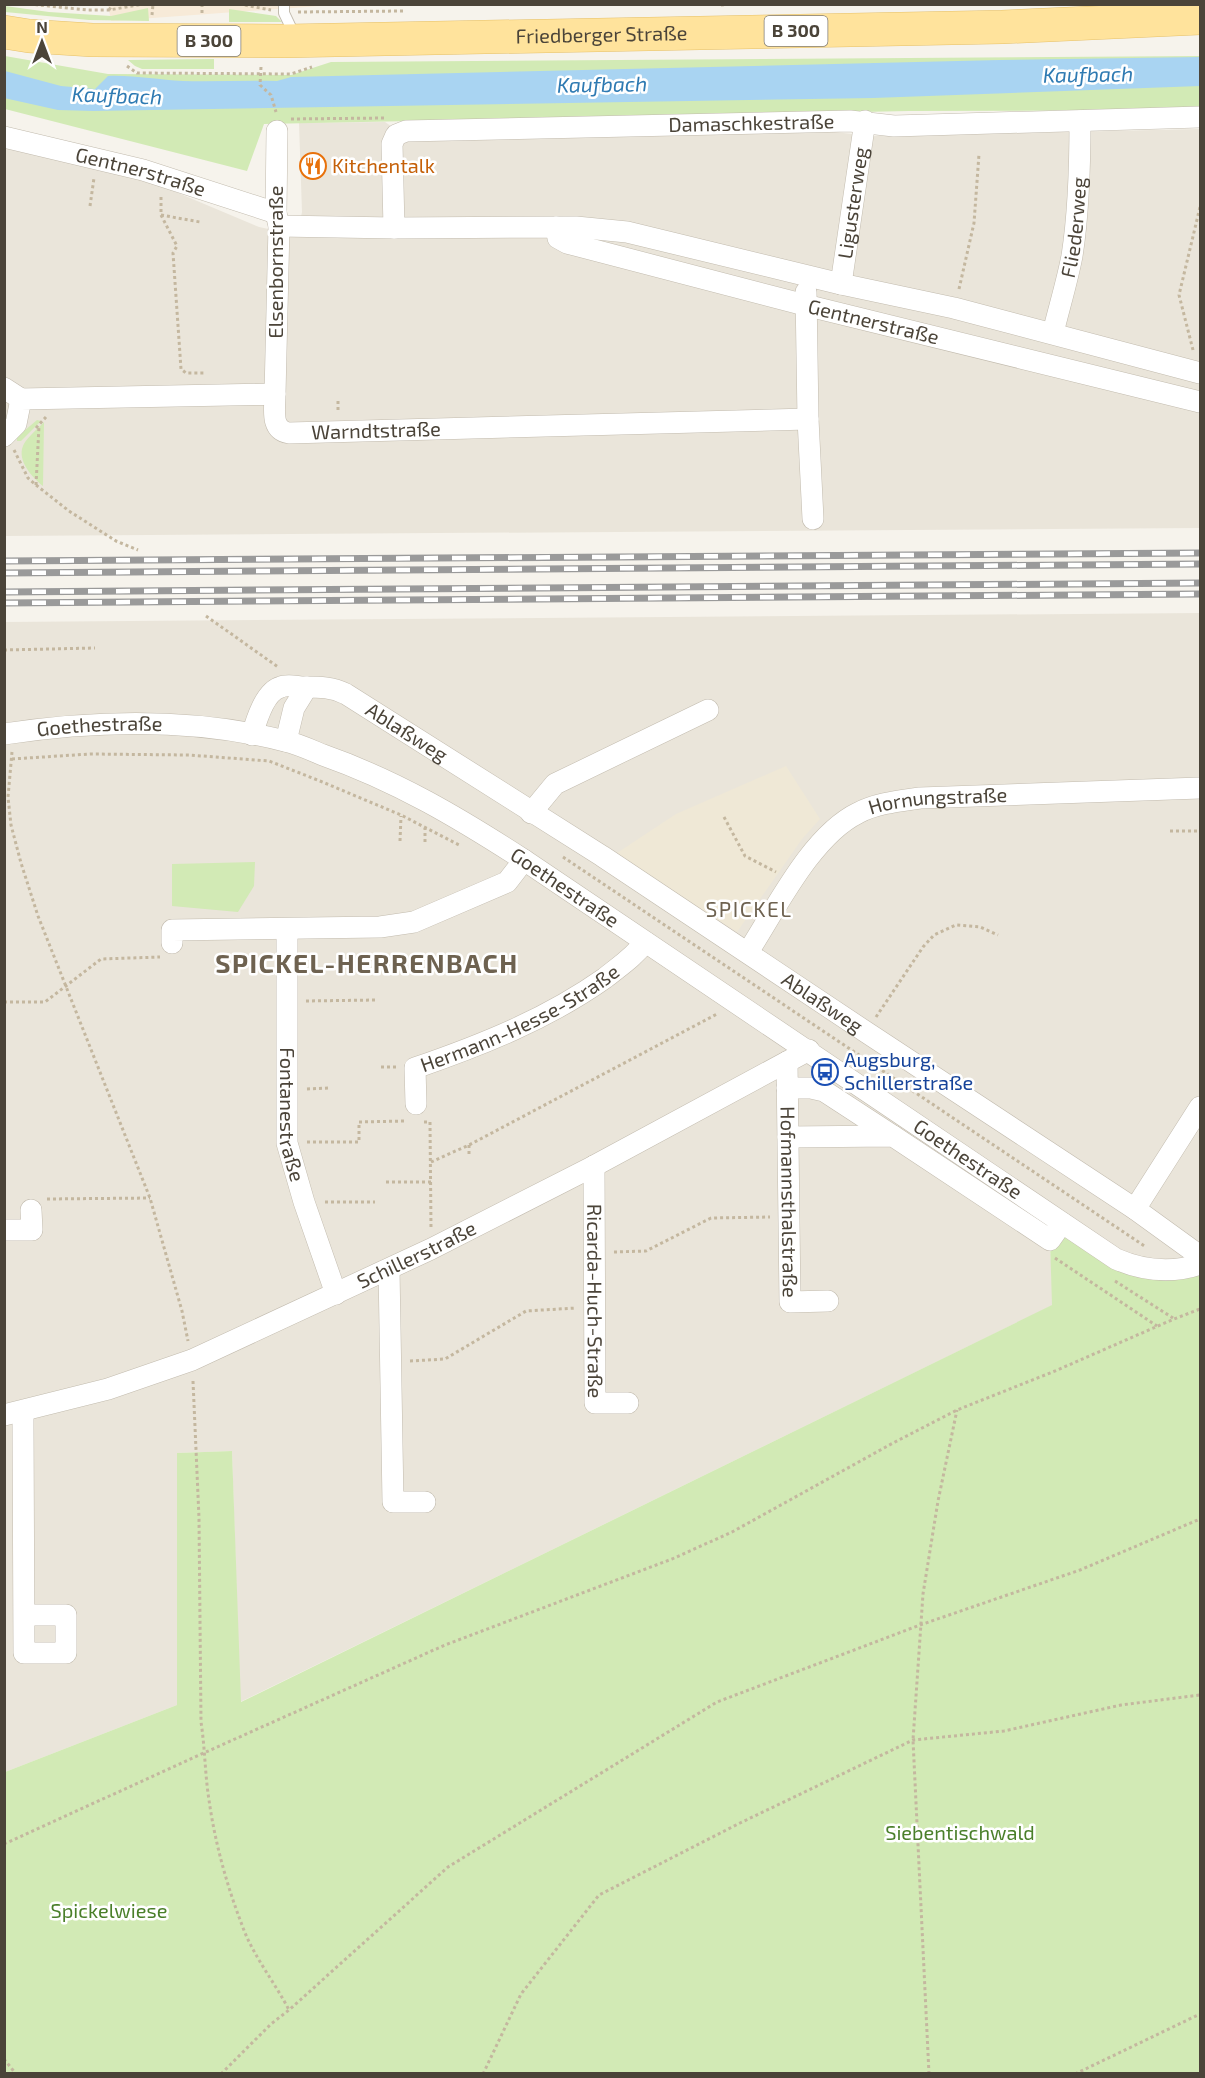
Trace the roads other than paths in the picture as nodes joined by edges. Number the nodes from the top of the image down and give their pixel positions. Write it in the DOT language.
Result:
graph roads {
  1 [pos="1200,18"];
  2 [pos="288,19"];
  3 [pos="4,32"];
  4 [pos="1200,117"];
  5 [pos="865,121"];
  6 [pos="1080,121"];
  7 [pos="277,122"];
  8 [pos="4,137"];
  9 [pos="278,219"];
  10 [pos="556,227"];
  11 [pos="394,228"];
  12 [pos="806,275"];
  13 [pos="842,284"];
  14 [pos="806,305"];
  15 [pos="1053,333"];
  16 [pos="1200,373"];
  17 [pos="13,394"];
  18 [pos="275,394"];
  19 [pos="1200,402"];
  20 [pos="808,419"];
  21 [pos="11,442"];
  22 [pos="813,519"];
  23 [pos="307,687"];
  24 [pos="708,711"];
  25 [pos="10,733"];
  26 [pos="252,735"];
  27 [pos="286,741"];
  28 [pos="1200,788"];
  29 [pos="531,813"];
  30 [pos="524,860"];
  31 [pos="287,929"];
  32 [pos="645,942"];
  33 [pos="172,943"];
  34 [pos="748,952"];
  35 [pos="809,1050"];
  36 [pos="786,1062"];
  37 [pos="787,1088"];
  38 [pos="1200,1107"];
  39 [pos="413,1113"];
  40 [pos="894,1136"];
  41 [pos="788,1137"];
  42 [pos="594,1166"];
  43 [pos="1135,1209"];
  44 [pos="32,1210"];
  45 [pos="1062,1223"];
  46 [pos="4,1230"];
  47 [pos="1200,1256"];
  48 [pos="1200,1264"];
  49 [pos="389,1269"];
  50 [pos="336,1293"];
  51 [pos="828,1301"];
  52 [pos="628,1403"];
  53 [pos="14,1413"];
  54 [pos="425,1502"];
  55 [pos="24,1615"];
  1 -- 2 [label="main road, Friedberger Straße / B 300"];
  2 -- 3 [label="main road, Friedberger Straße / B 300"];
  4 -- 6 [label="street, Damaschkestraße"];
  5 -- 6 [label="street, Damaschkestraße"];
  5 -- 11 [label="street, Damaschkestraße"];
  5 -- 13 [label="street, Ligusterweg"];
  6 -- 15 [label="street, Fliederweg"];
  7 -- 9 [label="street, Elsenbornstraße"];
  8 -- 9 [label="street, Gentnerstraße"];
  9 -- 11 [label="street, Gentnerstraße"];
  9 -- 18 [label="street, Elsenbornstraße"];
  10 -- 11 [label="street, Gentnerstraße"];
  10 -- 12 [label="street, Gentnerstraße"];
  10 -- 14 [label="street, Gentnerstraße"];
  12 -- 13 [label="street, Gentnerstraße"];
  12 -- 14 [label="street"];
  13 -- 15 [label="street, Gentnerstraße"];
  14 -- 19 [label="street, Gentnerstraße"];
  14 -- 20 [label="street"];
  15 -- 16 [label="street, Gentnerstraße"];
  17 -- 18 [label="street"];
  17 -- 21 [label="street"];
  18 -- 20 [label="street, Warndtstraße"];
  20 -- 22 [label="street"];
  23 -- 26 [label="street, Ablaßweg"];
  23 -- 27 [label="street"];
  23 -- 29 [label="street, Ablaßweg"];
  24 -- 29 [label="street"];
  25 -- 26 [label="street, Goethestraße"];
  26 -- 27 [label="street, Goethestraße"];
  27 -- 30 [label="street, Goethestraße"];
  28 -- 34 [label="street, Hornungstraße"];
  29 -- 34 [label="street, Ablaßweg"];
  30 -- 31 [label="street"];
  30 -- 32 [label="street, Goethestraße"];
  31 -- 33 [label="street"];
  31 -- 50 [label="street, Fontanestraße"];
  32 -- 35 [label="street, Goethestraße"];
  32 -- 39 [label="street, Hermann-Hesse-Straße"];
  34 -- 43 [label="street, Ablaßweg"];
  35 -- 36 [label="street, Schillerstraße"];
  35 -- 45 [label="street, Goethestraße"];
  36 -- 37 [label="street, Hofmannsthalstraße"];
  36 -- 42 [label="street, Schillerstraße"];
  37 -- 40 [label="street, Goethestraße"];
  37 -- 41 [label="street, Hofmannsthalstraße"];
  38 -- 43 [label="street"];
  40 -- 41 [label="street, Goethestraße"];
  40 -- 45 [label="street, Goethestraße"];
  41 -- 51 [label="street, Hofmannsthalstraße"];
  42 -- 49 [label="street, Schillerstraße"];
  42 -- 52 [label="street, Ricarda-Huch-Straße"];
  43 -- 47 [label="street, Ablaßweg"];
  44 -- 46 [label="street"];
  45 -- 48 [label="street, Goethestraße"];
  49 -- 50 [label="street, Schillerstraße"];
  49 -- 54 [label="street"];
  50 -- 53 [label="street, Schillerstraße"];
  53 -- 55 [label="street"];
}
